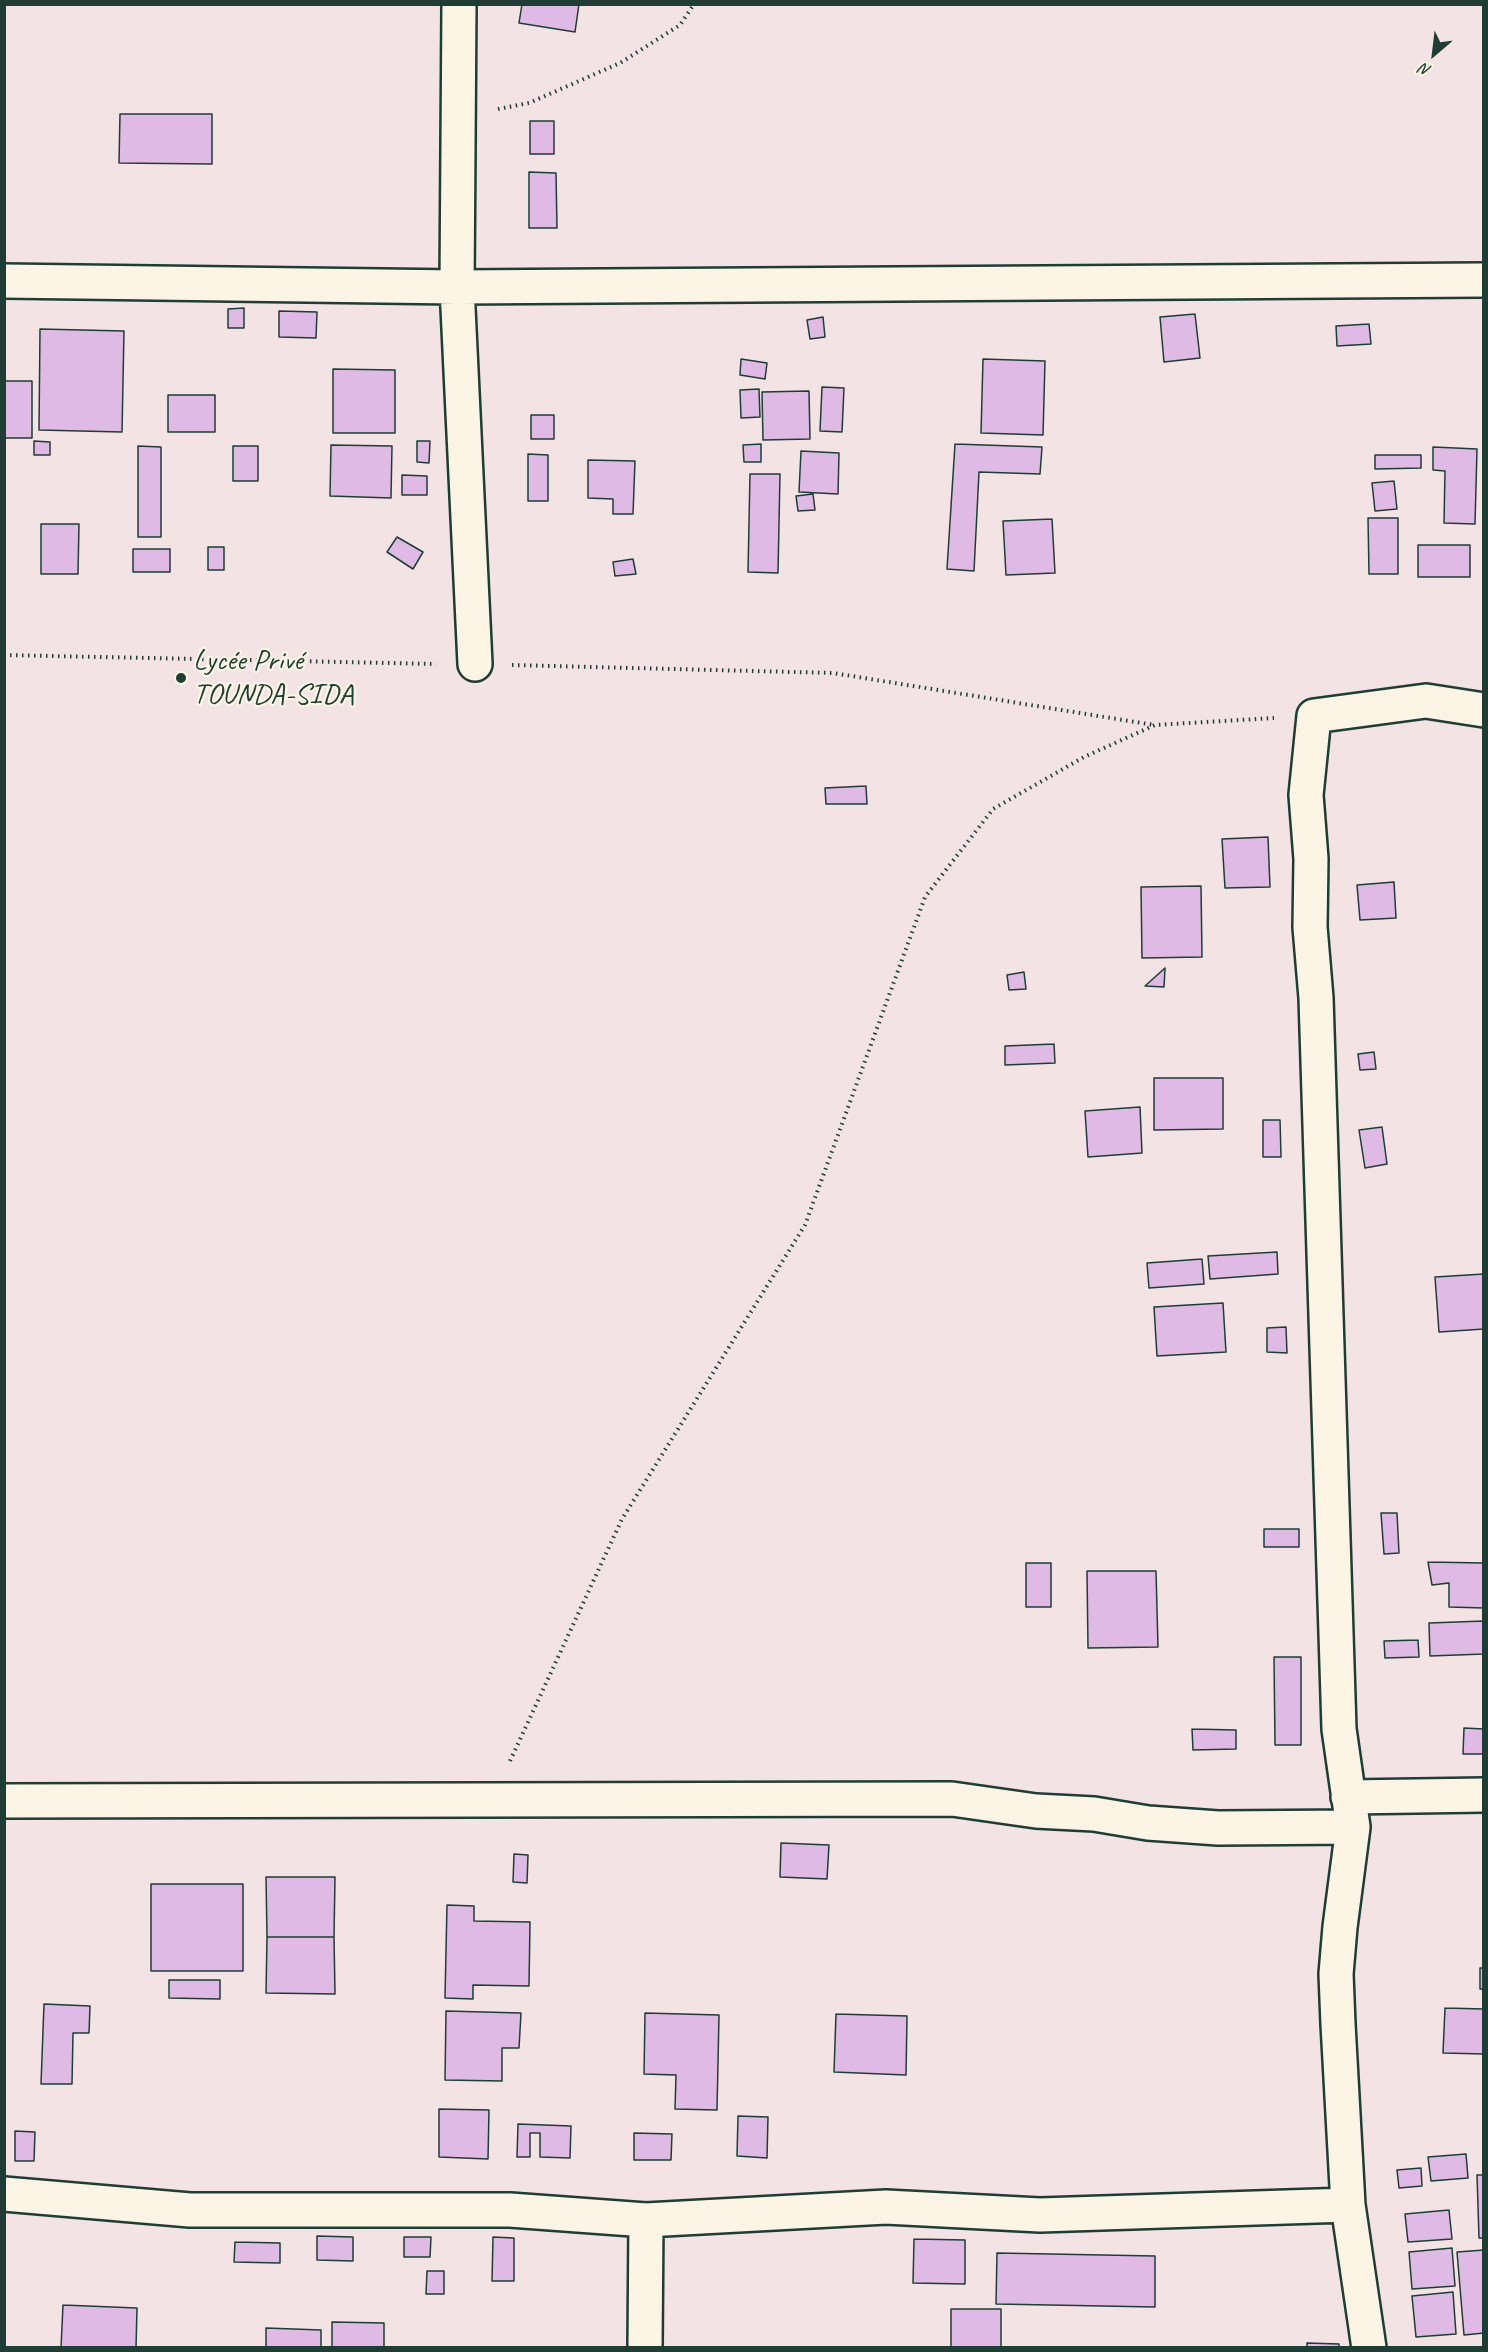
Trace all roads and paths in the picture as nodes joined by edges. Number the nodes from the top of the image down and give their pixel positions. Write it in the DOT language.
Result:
graph roads {
  1 [pos="459,4"];
  2 [pos="694,4"];
  3 [pos="456,116"];
  4 [pos="1484,280"];
  5 [pos="4,281"];
  6 [pos="457,287"];
  7 [pos="4,655"];
  8 [pos="475,664"];
  9 [pos="1484,710"];
  10 [pos="1314,716"];
  11 [pos="1155,725"];
  12 [pos="1484,1795"];
  13 [pos="492,1800"];
  14 [pos="4,1801"];
  15 [pos="1351,1812"];
  16 [pos="4,2194"];
  17 [pos="1348,2205"];
  18 [pos="646,2220"];
  19 [pos="645,2348"];
  20 [pos="1369,2348"];
  1 -- 3 [label="street"];
  2 -- 3 [label="path"];
  3 -- 6 [label="street"];
  4 -- 6 [label="street"];
  5 -- 6 [label="street"];
  6 -- 8 [label="street"];
  7 -- 8 [label="path"];
  8 -- 11 [label="path"];
  9 -- 10 [label="street"];
  10 -- 11 [label="path"];
  10 -- 15 [label="street"];
  11 -- 13 [label="path"];
  12 -- 15 [label="street"];
  13 -- 14 [label="street"];
  13 -- 15 [label="street"];
  15 -- 17 [label="street"];
  16 -- 18 [label="street"];
  17 -- 18 [label="street"];
  17 -- 20 [label="street"];
  18 -- 19 [label="street"];
}
